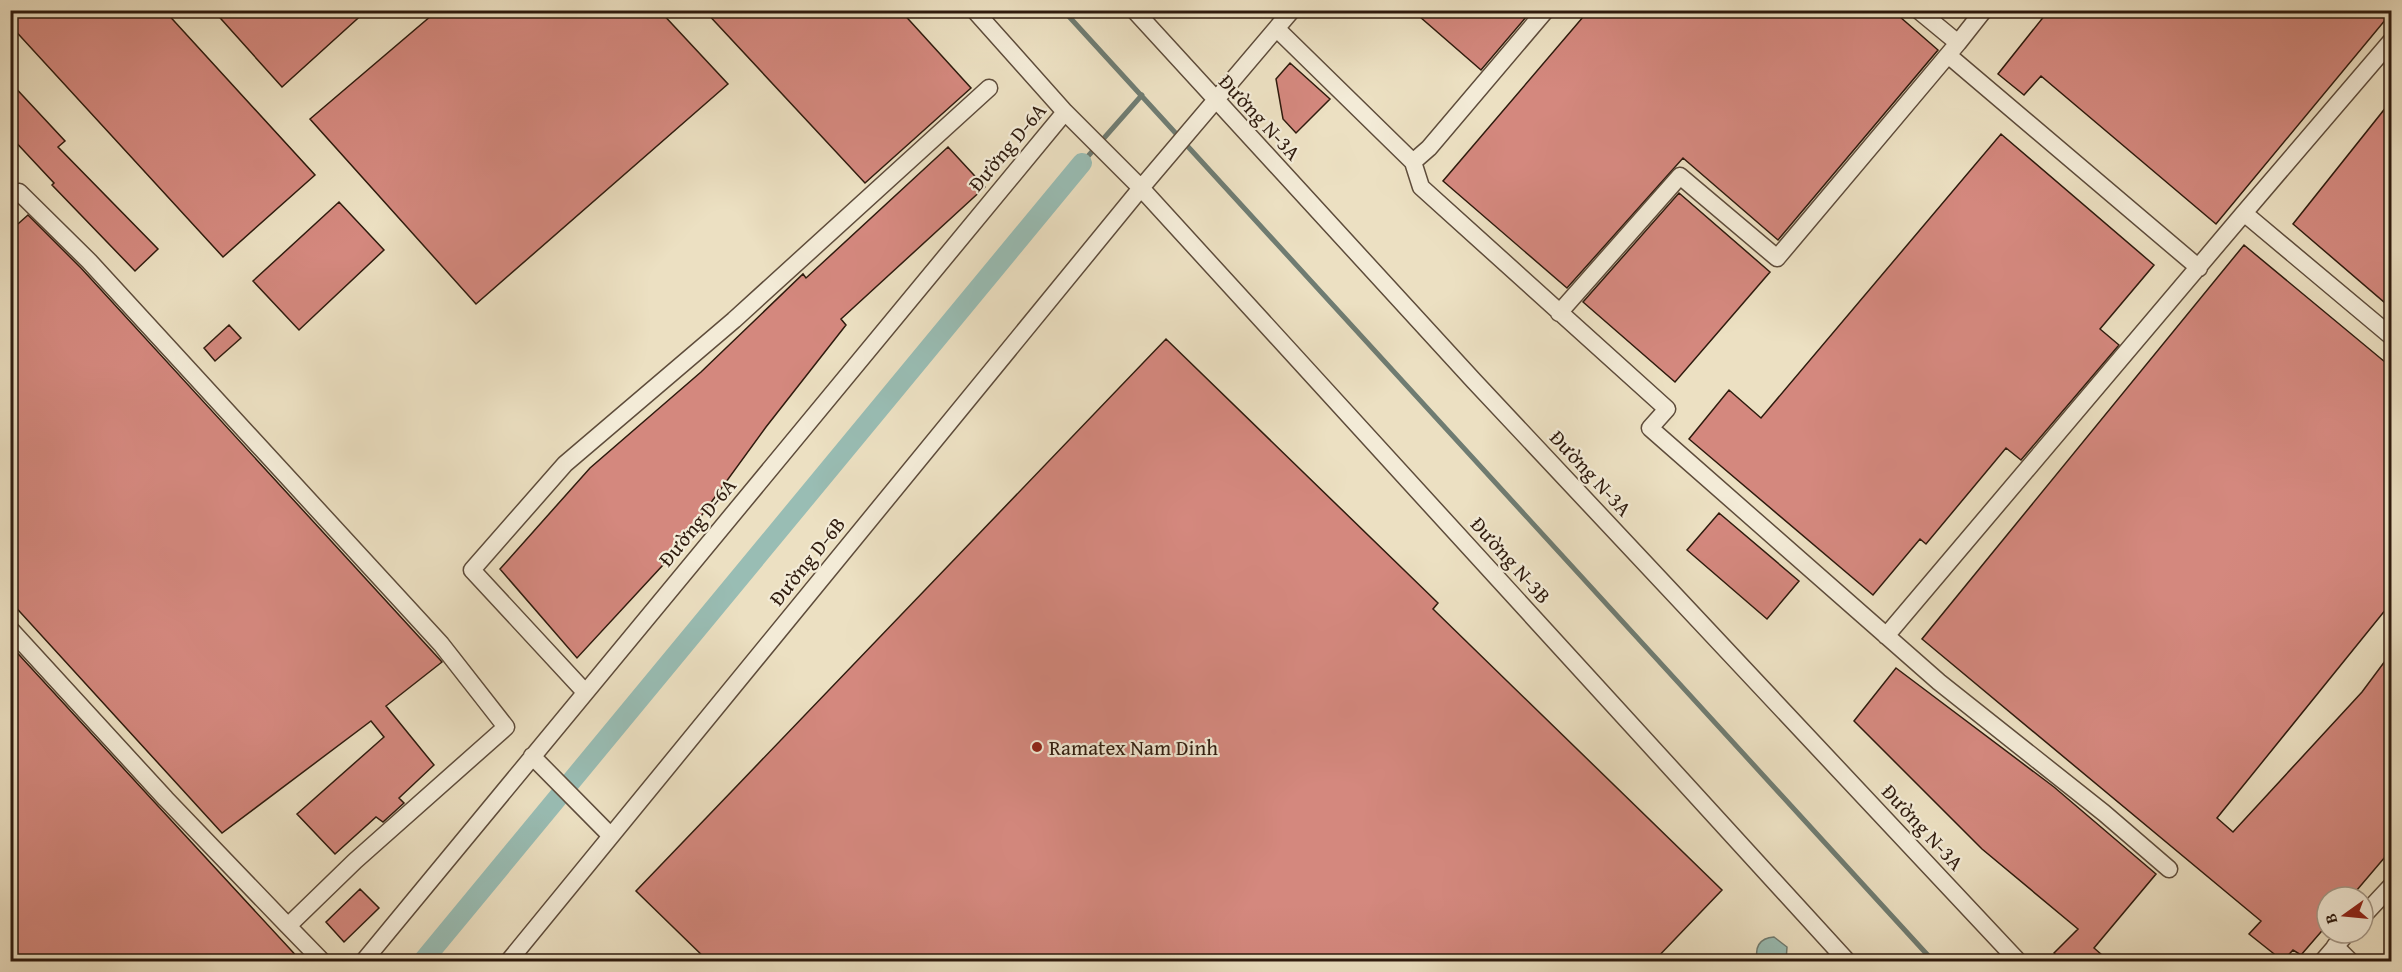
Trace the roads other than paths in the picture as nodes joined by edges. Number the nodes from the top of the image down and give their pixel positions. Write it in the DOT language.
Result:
graph roads {
  1 [pos="974,10"];
  2 [pos="1134,10"];
  3 [pos="1292,10"];
  4 [pos="1546,10"];
  5 [pos="1918,10"];
  6 [pos="1984,10"];
  7 [pos="1277,29"];
  8 [pos="2391,40"];
  9 [pos="1953,49"];
  10 [pos="989,88"];
  11 [pos="1216,103"];
  12 [pos="1065,112"];
  13 [pos="1413,162"];
  14 [pos="1141,188"];
  15 [pos="10,199"];
  16 [pos="2244,213"];
  17 [pos="2199,268"];
  18 [pos="1558,313"];
  19 [pos="2391,337"];
  20 [pos="10,629"];
  21 [pos="1887,636"];
  22 [pos="585,692"];
  23 [pos="532,756"];
  24 [pos="611,836"];
  25 [pos="2169,869"];
  26 [pos="2391,885"];
  27 [pos="2375,903"];
  28 [pos="288,926"];
  29 [pos="2335,946"];
  30 [pos="323,962"];
  31 [pos="363,962"];
  32 [pos="508,962"];
  33 [pos="1848,962"];
  34 [pos="2019,962"];
  35 [pos="2322,962"];
  36 [pos="2351,962"];
  1 -- 12 [label="street"];
  2 -- 11 [label="street, Đường N-3A"];
  3 -- 7 [label="street, Đường D-6B"];
  4 -- 13 [label="street"];
  5 -- 9 [label="street"];
  6 -- 9 [label="street"];
  7 -- 11 [label="street, Đường D-6B"];
  7 -- 13 [label="street"];
  8 -- 16 [label="street"];
  9 -- 17 [label="street"];
  9 -- 18 [label="street"];
  10 -- 22 [label="street"];
  11 -- 14 [label="street, Đường D-6B"];
  11 -- 34 [label="street, Đường N-3A"];
  12 -- 14 [label="street, Đường N-3B"];
  12 -- 22 [label="street, Đường D-6A"];
  13 -- 18 [label="street"];
  14 -- 24 [label="street, Đường D-6B"];
  14 -- 33 [label="street, Đường N-3B"];
  15 -- 28 [label="street"];
  16 -- 17 [label="street"];
  16 -- 19 [label="street"];
  17 -- 21 [label="street"];
  18 -- 21 [label="street"];
  20 -- 28 [label="street"];
  21 -- 25 [label="street"];
  22 -- 23 [label="street, Đường D-6A"];
  23 -- 24 [label="street"];
  23 -- 31 [label="street, Đường D-6A"];
  24 -- 32 [label="street, Đường D-6B"];
  26 -- 27 [label="street"];
  28 -- 30 [label="street"];
  29 -- 35 [label="street"];
  29 -- 36 [label="street"];
}
